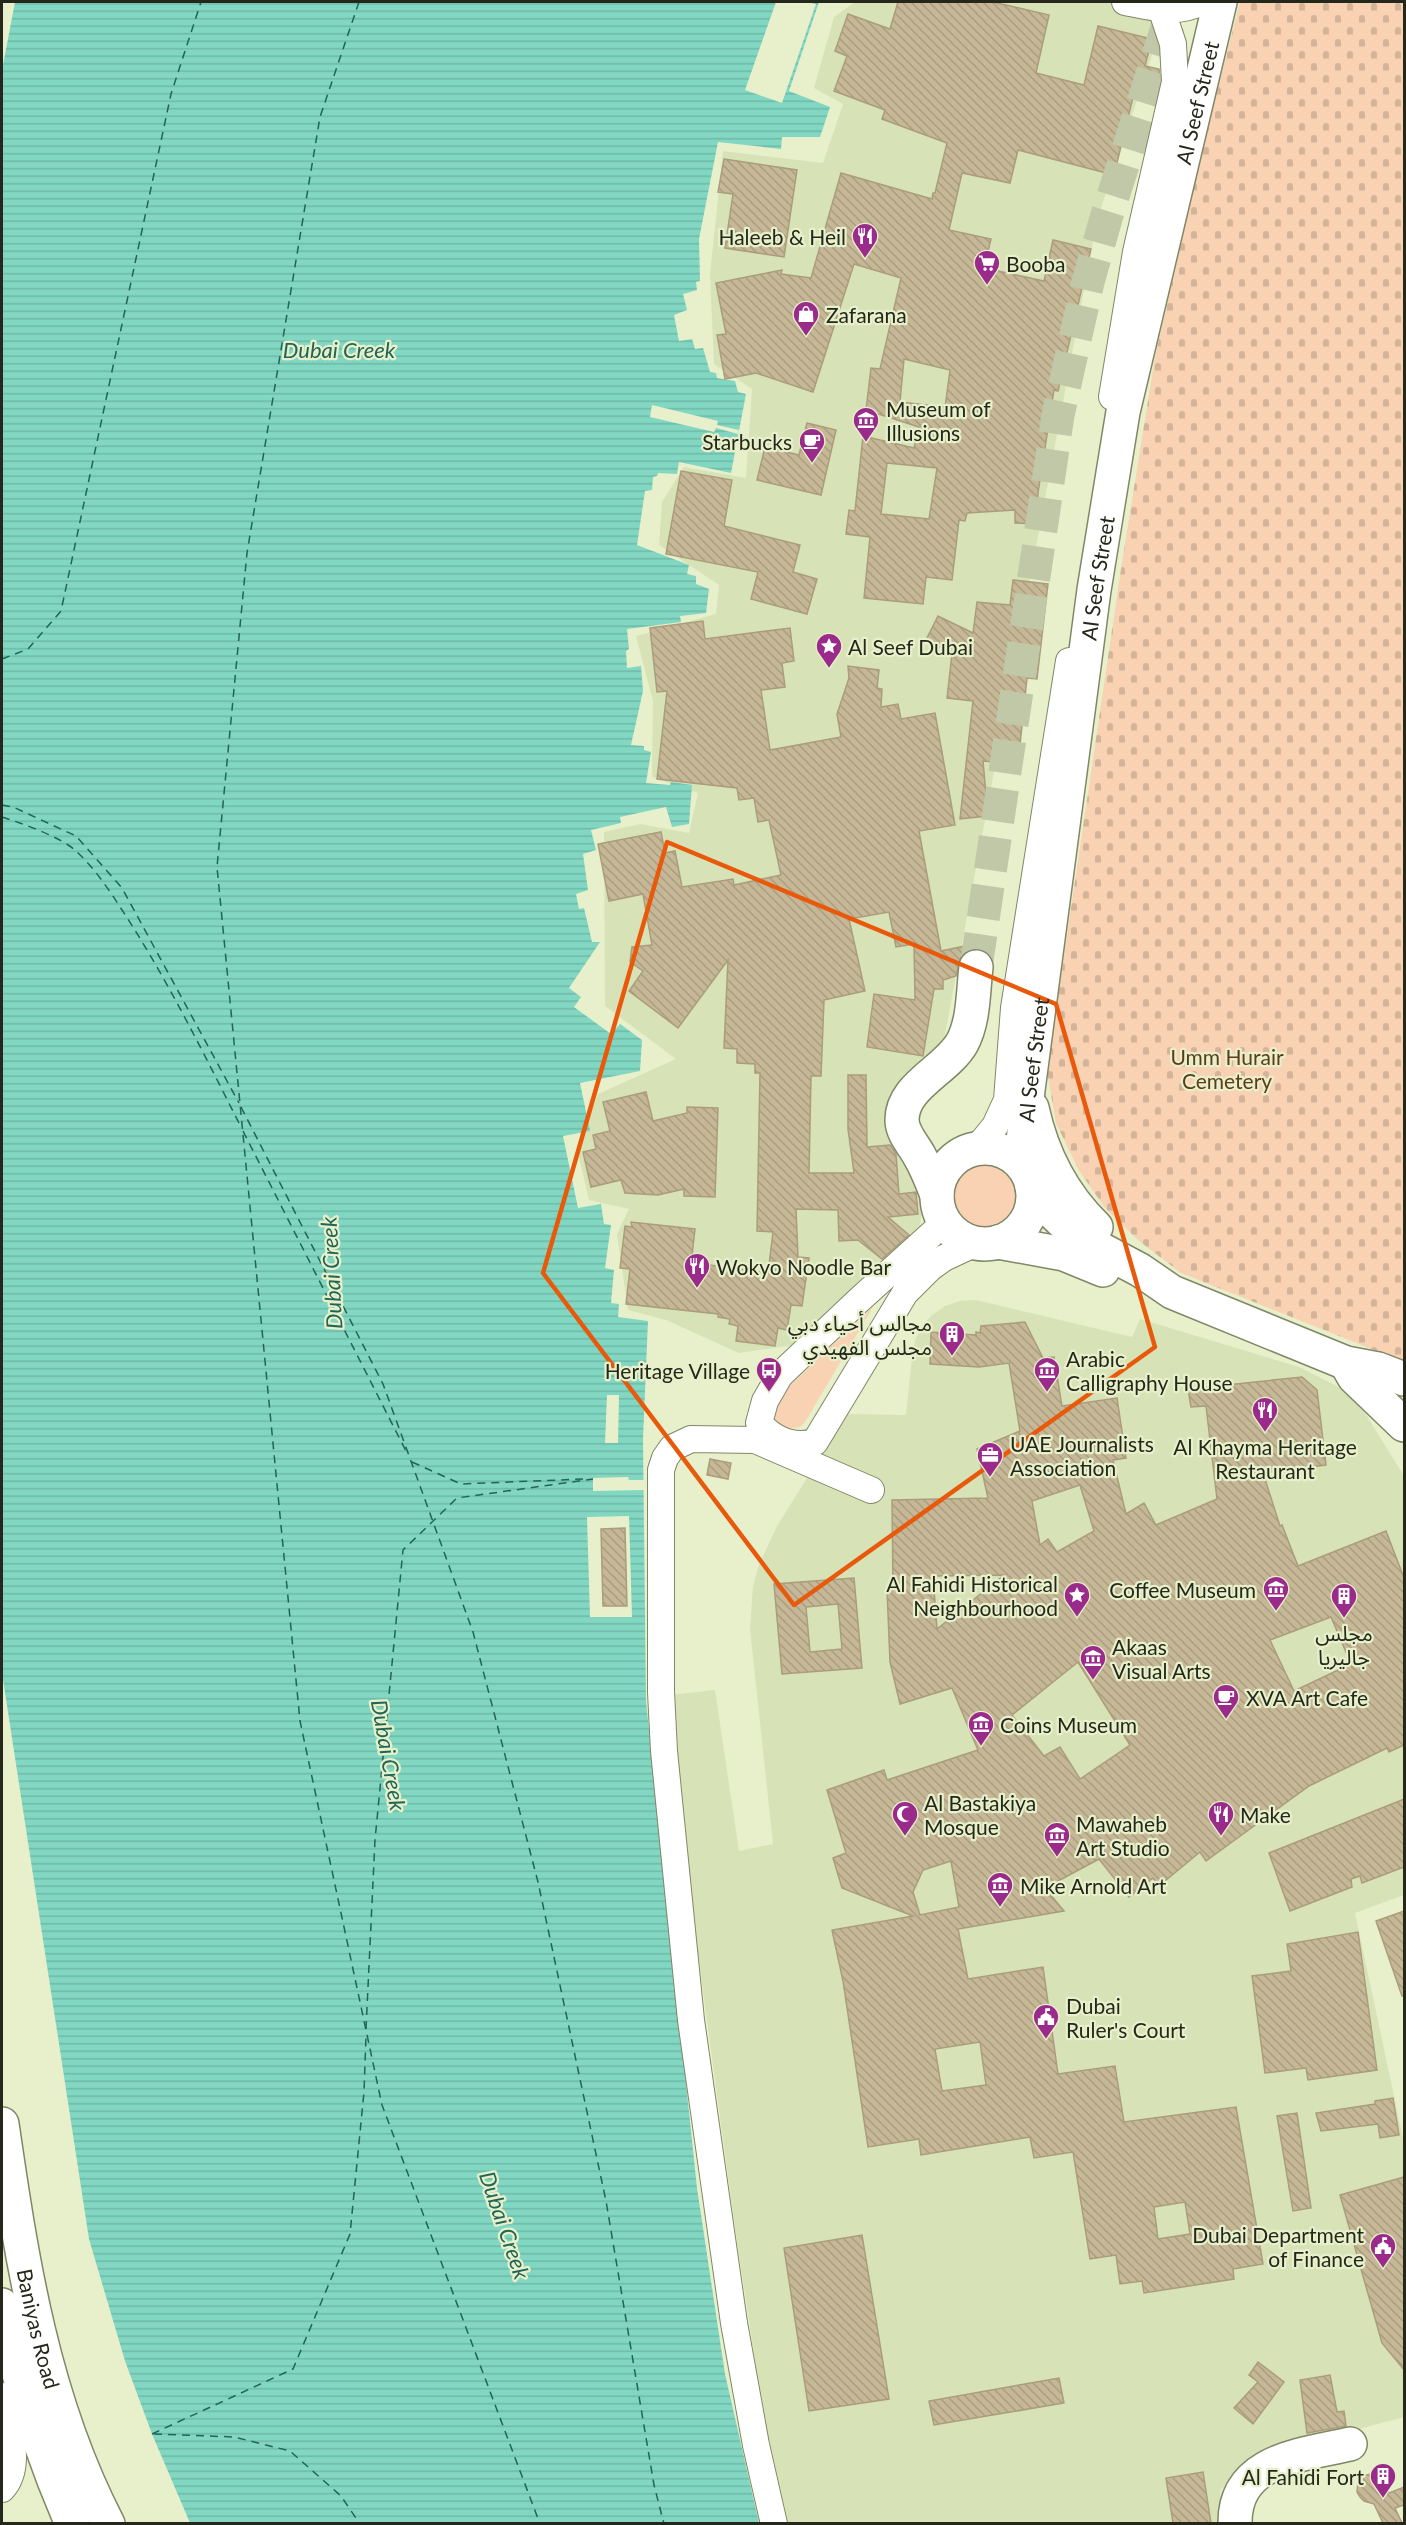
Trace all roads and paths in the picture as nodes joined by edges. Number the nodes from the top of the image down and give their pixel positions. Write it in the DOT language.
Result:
graph roads {
  1 [pos="1125,2"];
  2 [pos="1202,2"];
  3 [pos="1220,2"];
  4 [pos="1160,5"];
  5 [pos="976,967"];
  6 [pos="1028,1090"];
  7 [pos="914,1146"];
  8 [pos="970,1151"];
  9 [pos="1026,1175"];
  10 [pos="941,1209"];
  11 [pos="987,1243"];
  12 [pos="1172,1292"];
  13 [pos="1346,1363"];
  14 [pos="1404,1379"];
  15 [pos="1404,1425"];
  16 [pos="871,1490"];
  17 [pos="2,2124"];
  18 [pos="2,2305"];
  19 [pos="55,2390"];
  20 [pos="11,2392"];
  21 [pos="1350,2444"];
  22 [pos="2,2489"];
  23 [pos="73,2523"];
  24 [pos="95,2523"];
  25 [pos="108,2523"];
  26 [pos="774,2523"];
  27 [pos="1235,2523"];
  1 -- 4 [label="street"];
  2 -- 4 [label="street"];
  3 -- 6 [label="street, Al Seef Street"];
  4 -- 8 [label="street, Al Seef Street"];
  5 -- 7 [label="street"];
  6 -- 9 [label="street, Al Seef Street"];
  6 -- 12 [label="street"];
  7 -- 8 [label="street"];
  7 -- 10 [label="street"];
  8 -- 9 [label="street"];
  8 -- 10 [label="street"];
  9 -- 11 [label="street"];
  9 -- 12 [label="street"];
  10 -- 11 [label="street"];
  10 -- 11 [label="street"];
  11 -- 12 [label="street"];
  12 -- 13 [label="street"];
  13 -- 14 [label="street"];
  13 -- 15 [label="street"];
  16 -- 26 [label="street"];
  17 -- 19 [label="street, Baniyas Road"];
  18 -- 20 [label="street, Baniyas Road"];
  19 -- 20 [label="street"];
  19 -- 25 [label="street, Baniyas Road"];
  20 -- 22 [label="street"];
  20 -- 23 [label="street, Baniyas Road"];
  21 -- 27 [label="street"];
  23 -- 24 [label="street"];
}
